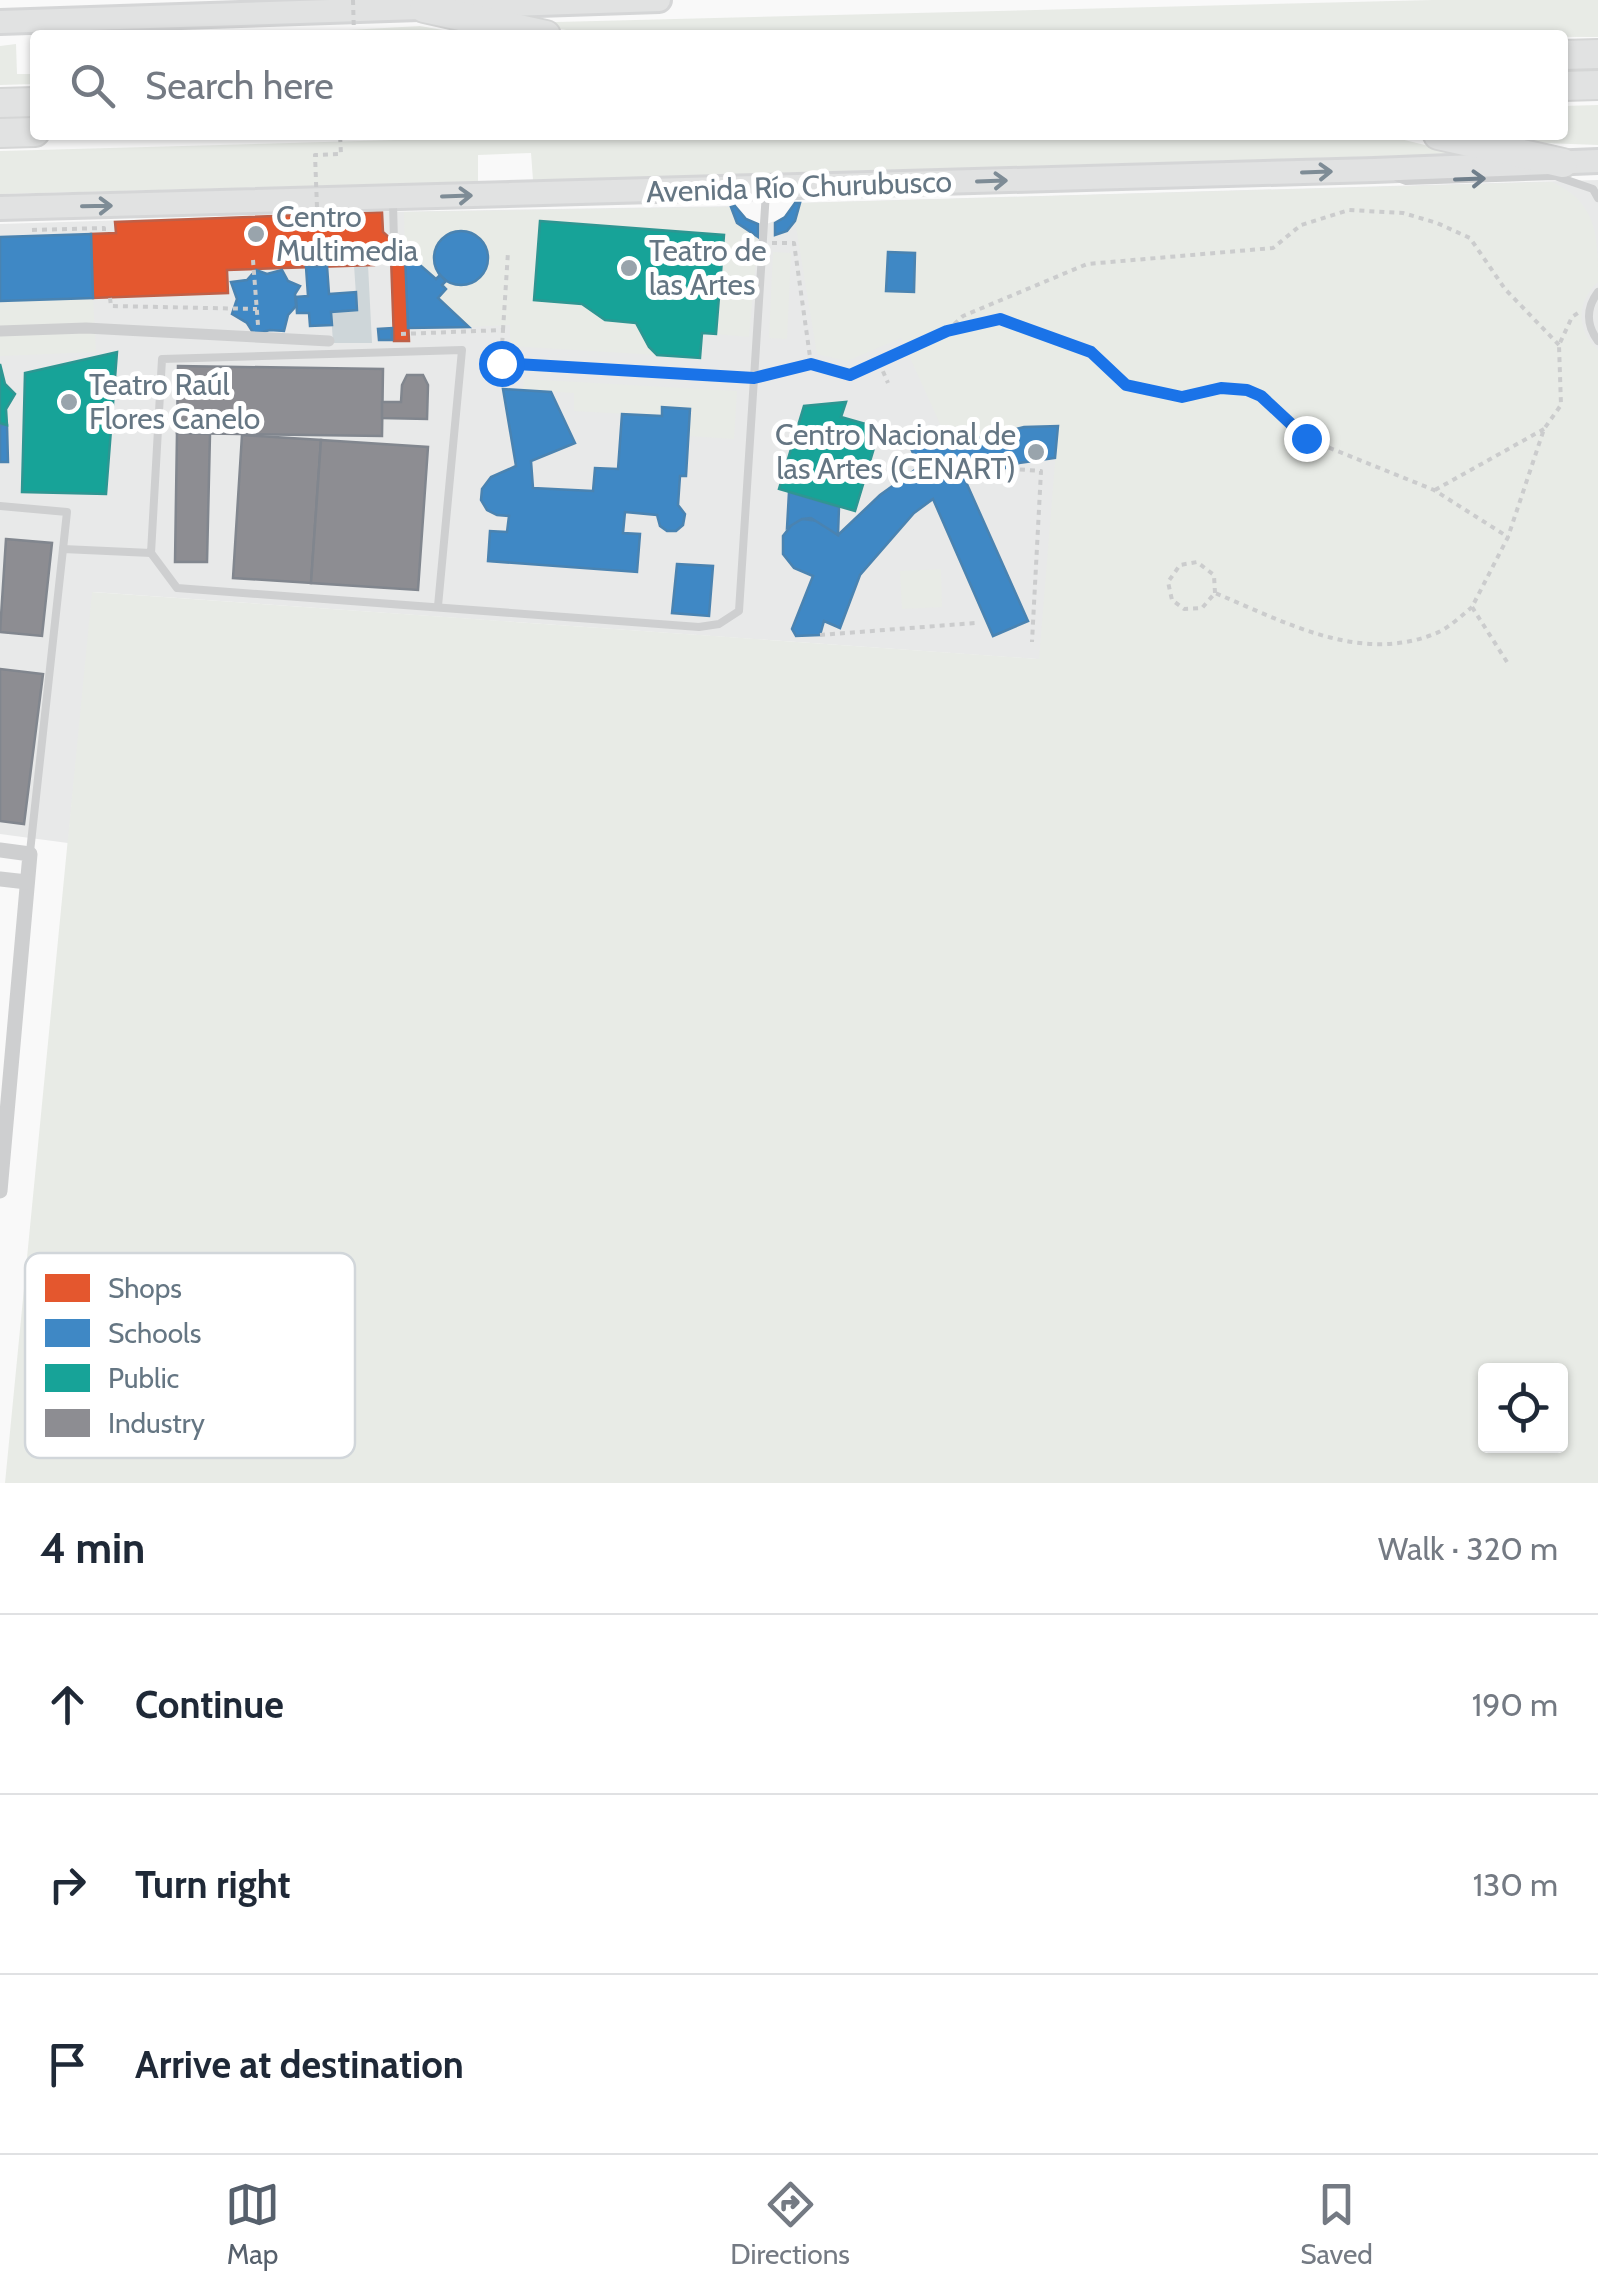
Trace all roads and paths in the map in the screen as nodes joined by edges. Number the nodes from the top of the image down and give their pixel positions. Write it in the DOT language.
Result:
graph roads {
  1 [pos="198,0"];
  2 [pos="659,0"];
  3 [pos="533,2"];
  4 [pos="341,4"];
  5 [pos="424,8"];
  6 [pos="86,10"];
  7 [pos="178,16"];
  8 [pos="0,22"];
  9 [pos="352,30"];
  10 [pos="523,30"];
  11 [pos="1598,54"];
  12 [pos="1568,55"];
  13 [pos="1598,84"];
  14 [pos="1568,86"];
  15 [pos="30,102"];
  16 [pos="0,103"];
  17 [pos="30,132"];
  18 [pos="0,133"];
  19 [pos="340,140"];
  20 [pos="1460,140"];
  21 [pos="1598,161"];
  22 [pos="1562,163"];
  23 [pos="1374,170"];
  24 [pos="766,188"];
  25 [pos="393,198"];
  26 [pos="1598,198"];
  27 [pos="318,207"];
  28 [pos="0,208"];
  29 [pos="32,230"];
  30 [pos="104,233"];
  31 [pos="394,242"];
  32 [pos="763,242"];
  33 [pos="508,252"];
  34 [pos="253,260"];
  35 [pos="1598,292"];
  36 [pos="110,298"];
  37 [pos="1590,304"];
  38 [pos="257,309"];
  39 [pos="503,330"];
  40 [pos="0,331"];
  41 [pos="947,331"];
  42 [pos="400,334"];
  43 [pos="259,337"];
  44 [pos="330,340"];
  45 [pos="1598,341"];
  46 [pos="1559,345"];
  47 [pos="879,362"];
  48 [pos="811,364"];
  49 [pos="754,378"];
  50 [pos="888,383"];
  51 [pos="1544,429"];
  52 [pos="1000,468"];
  53 [pos="1434,490"];
  54 [pos="0,506"];
  55 [pos="1508,537"];
  56 [pos="63,549"];
  57 [pos="151,553"];
  58 [pos="1215,593"];
  59 [pos="438,606"];
  60 [pos="1472,606"];
  61 [pos="975,623"];
  62 [pos="820,635"];
  63 [pos="1032,642"];
  64 [pos="1507,662"];
  65 [pos="0,850"];
  66 [pos="30,854"];
  67 [pos="0,879"];
  68 [pos="28,882"];
  69 [pos="0,1191"];
  1 -- 7 [label="main road"];
  2 -- 3 [label="main road"];
  3 -- 5 [label="main road"];
  4 -- 5 [label="main road"];
  4 -- 7 [label="main road"];
  4 -- 9 [label="path, bridge"];
  5 -- 10 [label="highway"];
  6 -- 7 [label="main road"];
  6 -- 8 [label="main road"];
  11 -- 12 [label="highway"];
  13 -- 14 [label="highway"];
  15 -- 16 [label="highway"];
  17 -- 18 [label="highway"];
  19 -- 27 [label="path, bridge"];
  20 -- 22 [label="highway"];
  21 -- 22 [label="main road, Avenida Río Churubusco"];
  22 -- 23 [label="main road, Avenida Río Churubusco"];
  24 -- 23 [label="main road, Avenida Río Churubusco, one-way"];
  23 -- 26 [label="lane, one-way"];
  25 -- 24 [label="main road, Avenida Río Churubusco, one-way"];
  24 -- 32 [label="lane"];
  28 -- 25 [label="main road, Avenida Río Churubusco, one-way"];
  25 -- 31 [label="lane"];
  29 -- 30 [label="path"];
  32 -- 48 [label="path"];
  32 -- 49 [label="lane"];
  33 -- 39 [label="path"];
  34 -- 38 [label="path"];
  35 -- 37 [label="lane"];
  36 -- 38 [label="path"];
  37 -- 45 [label="lane"];
  37 -- 46 [label="path"];
  38 -- 43 [label="path"];
  39 -- 42 [label="path"];
  39 -- 49 [label="path"];
  40 -- 43 [label="street"];
  41 -- 46 [label="path"];
  41 -- 47 [label="path"];
  41 -- 53 [label="path"];
  43 -- 44 [label="street"];
  46 -- 51 [label="path"];
  47 -- 48 [label="path"];
  47 -- 50 [label="path"];
  48 -- 49 [label="path"];
  49 -- 59 [label="lane"];
  51 -- 53 [label="path"];
  51 -- 55 [label="path"];
  52 -- 63 [label="path"];
  53 -- 55 [label="path"];
  54 -- 56 [label="lane"];
  55 -- 60 [label="path"];
  56 -- 57 [label="lane"];
  56 -- 66 [label="lane"];
  57 -- 59 [label="lane"];
  57 -- 59 [label="lane"];
  58 -- 58 [label="path"];
  58 -- 60 [label="path"];
  60 -- 64 [label="path"];
  61 -- 62 [label="path"];
  65 -- 66 [label="street"];
  66 -- 68 [label="street"];
  67 -- 68 [label="street"];
  68 -- 69 [label="street"];
}
